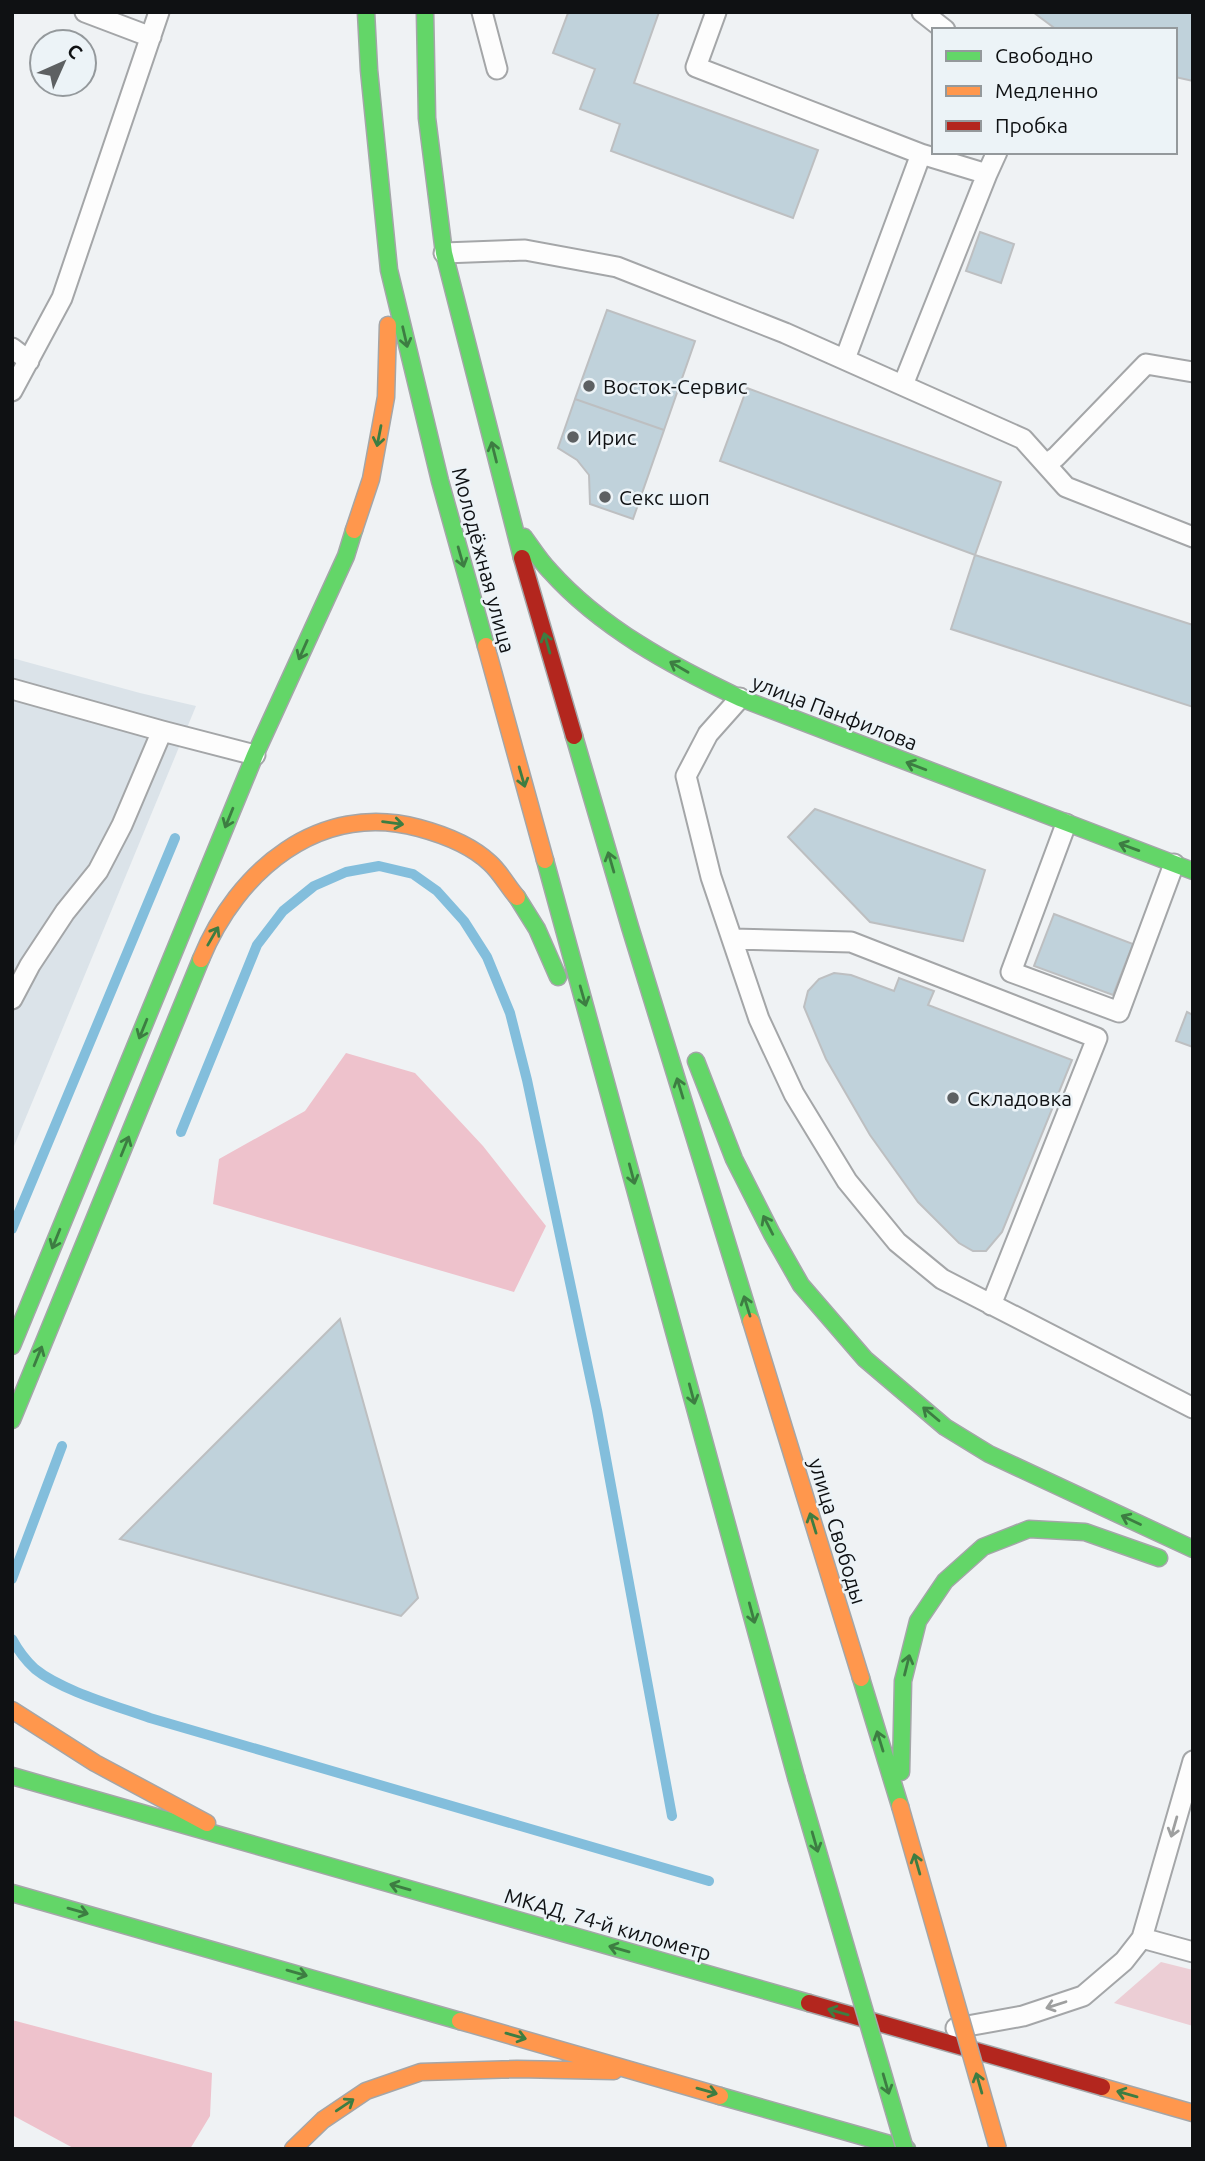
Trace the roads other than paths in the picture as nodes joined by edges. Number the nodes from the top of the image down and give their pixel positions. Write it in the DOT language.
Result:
graph roads {
  1 [pos="85,12"];
  2 [pos="159,12"];
  3 [pos="366,12"];
  4 [pos="425,12"];
  5 [pos="482,12"];
  6 [pos="716,12"];
  7 [pos="922,12"];
  8 [pos="942,28"];
  9 [pos="151,37"];
  10 [pos="497,69"];
  11 [pos="921,154"];
  12 [pos="996,154"];
  13 [pos="987,174"];
  14 [pos="444,253"];
  15 [pos="389,270"];
  16 [pos="12,348"];
  17 [pos="845,359"];
  18 [pos="29,361"];
  19 [pos="1193,372"];
  20 [pos="903,385"];
  21 [pos="12,391"];
  22 [pos="1046,464"];
  23 [pos="510,518"];
  24 [pos="1193,537"];
  25 [pos="12,689"];
  26 [pos="740,698"];
  27 [pos="162,731"];
  28 [pos="255,755"];
  29 [pos="1066,824"];
  30 [pos="1174,864"];
  31 [pos="1193,871"];
  32 [pos="630,927"];
  33 [pos="732,939"];
  34 [pos="668,997"];
  35 [pos="12,999"];
  36 [pos="690,1045"];
  37 [pos="614,1108"];
  38 [pos="991,1304"];
  39 [pos="18,1316"];
  40 [pos="50,1329"];
  41 [pos="12,1346"];
  42 [pos="1193,1408"];
  43 [pos="12,1420"];
  44 [pos="1193,1549"];
  45 [pos="1172,1564"];
  46 [pos="12,1710"];
  47 [pos="1193,1761"];
  48 [pos="12,1776"];
  49 [pos="900,1806"];
  50 [pos="243,1842"];
  51 [pos="12,1893"];
  52 [pos="1142,1938"];
  53 [pos="1193,1952"];
  54 [pos="918,2035"];
  55 [pos="641,2072"];
  56 [pos="1193,2113"];
  57 [pos="293,2149"];
  58 [pos="906,2149"];
  59 [pos="998,2149"];
  1 -- 9 [label="lane"];
  2 -- 9 [label="lane"];
  3 -- 15 [label="main road, Молодёжная улица"];
  4 -- 14 [label="main road, Молодёжная улица"];
  5 -- 10 [label="lane"];
  6 -- 11 [label="lane"];
  7 -- 8 [label="lane"];
  9 -- 18 [label="lane"];
  11 -- 13 [label="lane"];
  11 -- 17 [label="lane"];
  12 -- 13 [label="lane"];
  13 -- 20 [label="lane"];
  14 -- 17 [label="lane"];
  23 -- 14 [label="main road, Молодёжная улица, one-way"];
  15 -- 28 [label="main road, one-way"];
  15 -- 37 [label="main road, Молодёжная улица, one-way"];
  16 -- 18 [label="lane"];
  17 -- 20 [label="lane"];
  18 -- 21 [label="lane"];
  19 -- 22 [label="lane"];
  20 -- 22 [label="lane"];
  22 -- 24 [label="lane"];
  26 -- 23 [label="main road, улица Панфилова, one-way"];
  32 -- 23 [label="main road, Молодёжная улица, one-way"];
  25 -- 27 [label="lane"];
  29 -- 26 [label="main road, улица Панфилова, one-way"];
  26 -- 33 [label="lane"];
  27 -- 28 [label="lane"];
  27 -- 35 [label="lane"];
  28 -- 39 [label="main road, one-way"];
  30 -- 29 [label="main road, улица Панфилова, one-way"];
  29 -- 30 [label="lane"];
  30 -- 31 [label="main road, улица Панфилова"];
  32 -- 34 [label="main road"];
  49 -- 32 [label="main road, улица Свободы, one-way"];
  33 -- 38 [label="lane"];
  33 -- 38 [label="lane"];
  44 -- 36 [label="main road, one-way"];
  40 -- 37 [label="main road, one-way"];
  37 -- 58 [label="main road, one-way, bridge"];
  38 -- 42 [label="lane"];
  39 -- 40 [label="lane"];
  39 -- 41 [label="main road"];
  43 -- 40 [label="main road, one-way"];
  49 -- 45 [label="main road, one-way"];
  46 -- 50 [label="main road"];
  47 -- 52 [label="lane, one-way"];
  48 -- 50 [label="main road, МКАД, 74-й километр"];
  59 -- 49 [label="main road, улица Свободы, one-way, bridge"];
  54 -- 50 [label="main road, МКАД, 74-й километр, one-way"];
  51 -- 55 [label="main road, one-way"];
  52 -- 53 [label="lane"];
  52 -- 54 [label="lane, one-way"];
  56 -- 54 [label="main road, МКАД, 74-й километр, one-way"];
  57 -- 55 [label="main road, one-way"];
  55 -- 58 [label="main road, one-way"];
}
